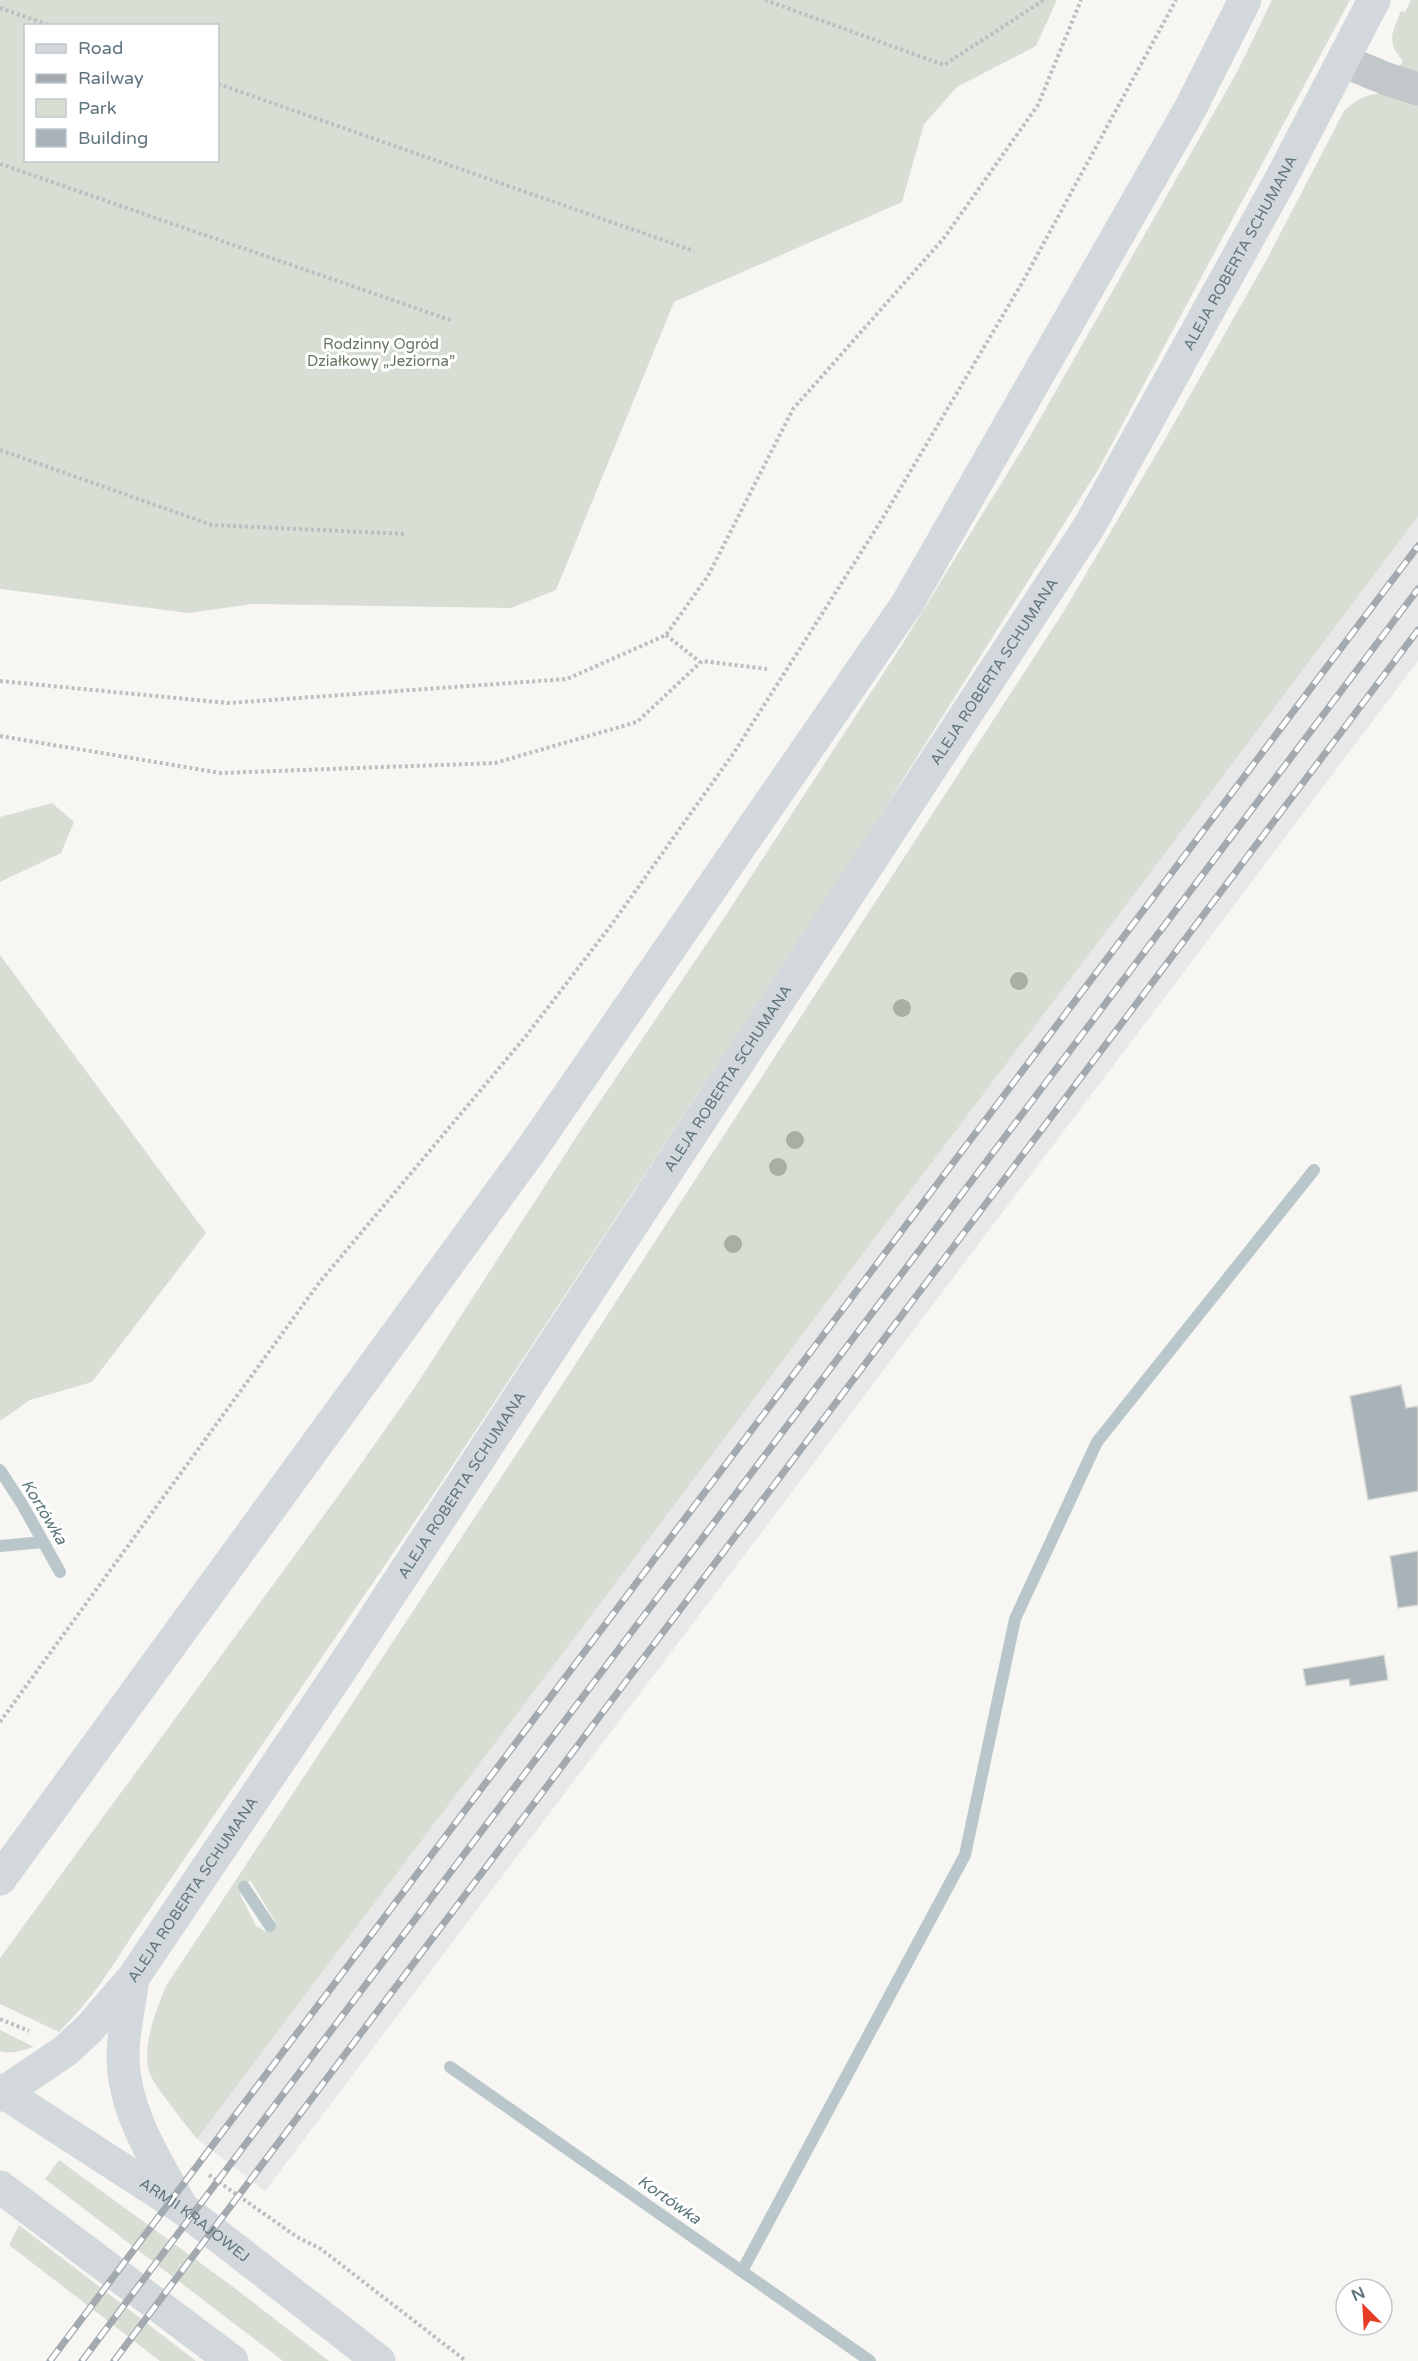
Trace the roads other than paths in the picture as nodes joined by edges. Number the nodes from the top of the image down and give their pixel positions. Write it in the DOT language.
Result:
graph roads {
  1 [pos="1245,0"];
  2 [pos="1374,0"];
  3 [pos="1343,61"];
  4 [pos="1418,89"];
  5 [pos="0,1879"];
  6 [pos="134,1978"];
  7 [pos="1,2093"];
  8 [pos="0,2187"];
  9 [pos="182,2208"];
  10 [pos="232,2361"];
  11 [pos="379,2361"];
  1 -- 5 [label="main road"];
  2 -- 3 [label="main road, ALEJA ROBERTA SCHUMANA"];
  3 -- 4 [label="lane"];
  3 -- 6 [label="main road, ALEJA ROBERTA SCHUMANA"];
  6 -- 7 [label="main road, ALEJA ROBERTA SCHUMANA"];
  6 -- 9 [label="main road"];
  7 -- 9 [label="main road, ARMII KRAJOWEJ"];
  8 -- 10 [label="main road"];
  9 -- 11 [label="main road, ARMII KRAJOWEJ"];
}
